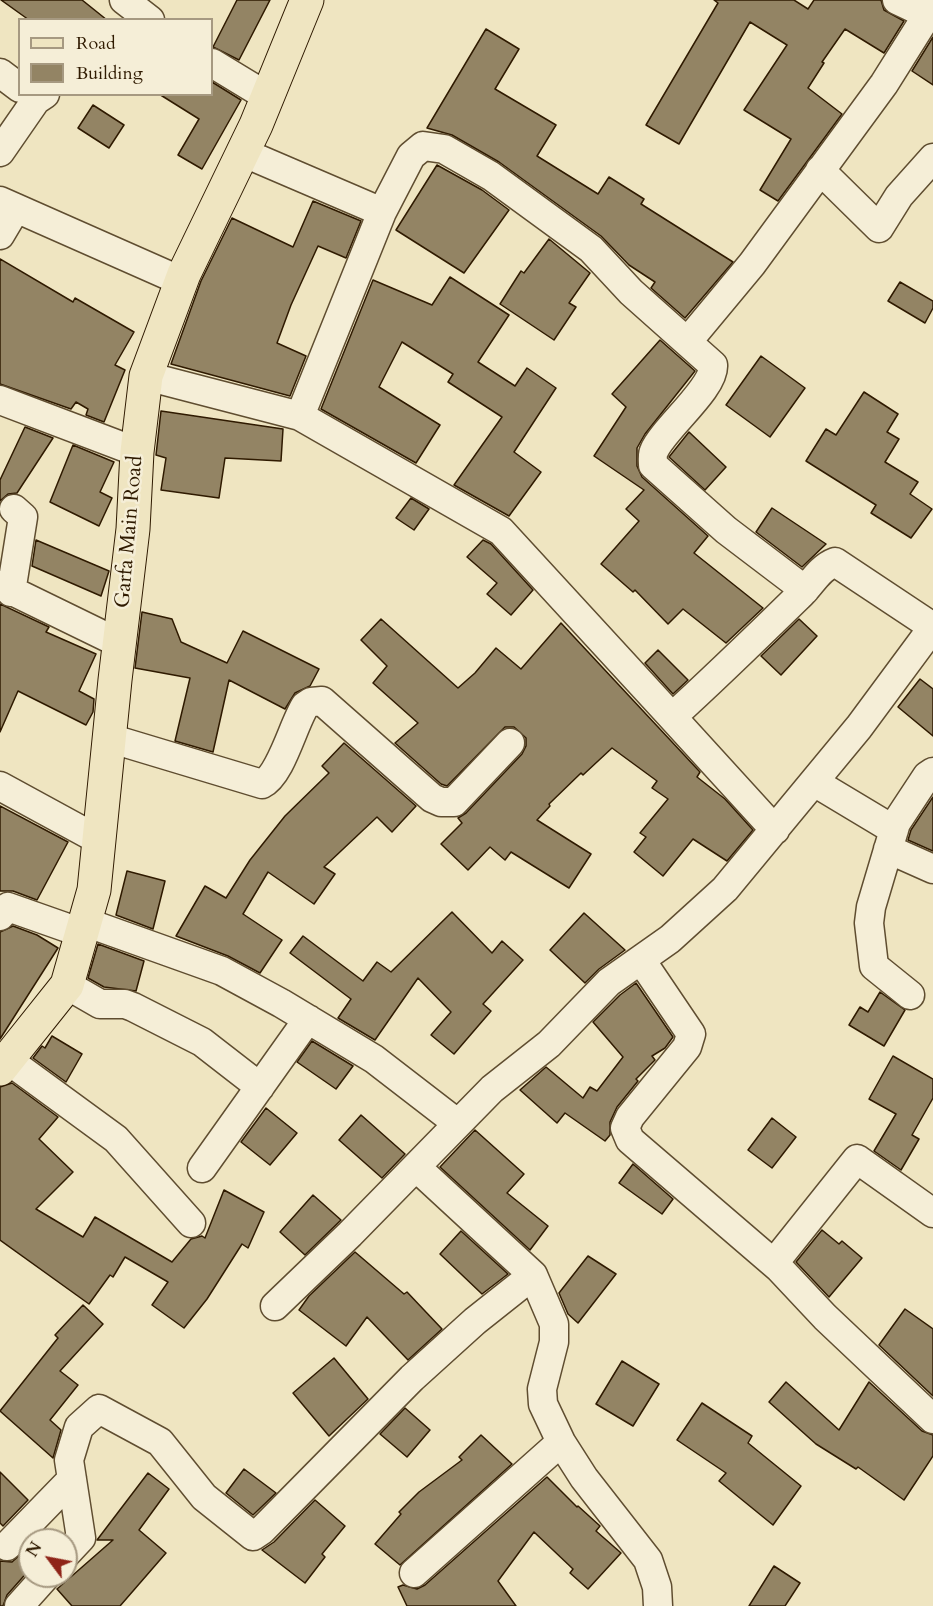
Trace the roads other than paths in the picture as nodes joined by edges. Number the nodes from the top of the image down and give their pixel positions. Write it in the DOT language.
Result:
graph roads {
  1 [pos="122,0"];
  2 [pos="307,0"];
  3 [pos="897,0"];
  4 [pos="930,13"];
  5 [pos="109,18"];
  6 [pos="147,18"];
  7 [pos="213,64"];
  8 [pos="0,72"];
  9 [pos="18,84"];
  10 [pos="31,96"];
  11 [pos="268,97"];
  12 [pos="0,152"];
  13 [pos="242,152"];
  14 [pos="933,158"];
  15 [pos="820,170"];
  16 [pos="8,205"];
  17 [pos="382,212"];
  18 [pos="0,235"];
  19 [pos="181,281"];
  20 [pos="688,341"];
  21 [pos="146,376"];
  22 [pos="0,400"];
  23 [pos="300,416"];
  24 [pos="137,452"];
  25 [pos="14,509"];
  26 [pos="5,589"];
  27 [pos="805,590"];
  28 [pos="119,644"];
  29 [pos="672,717"];
  30 [pos="109,738"];
  31 [pos="510,743"];
  32 [pos="933,772"];
  33 [pos="814,782"];
  34 [pos="0,786"];
  35 [pos="775,830"];
  36 [pos="99,840"];
  37 [pos="891,840"];
  38 [pos="933,869"];
  39 [pos="0,916"];
  40 [pos="84,927"];
  41 [pos="641,960"];
  42 [pos="67,985"];
  43 [pos="909,995"];
  44 [pos="308,1019"];
  45 [pos="3,1064"];
  46 [pos="260,1087"];
  47 [pos="457,1123"];
  48 [pos="416,1167"];
  49 [pos="202,1168"];
  50 [pos="933,1213"];
  51 [pos="191,1223"];
  52 [pos="774,1263"];
  53 [pos="533,1275"];
  54 [pos="275,1306"];
  55 [pos="933,1419"];
  56 [pos="561,1442"];
  57 [pos="72,1479"];
  58 [pos="78,1542"];
  59 [pos="7,1546"];
  60 [pos="414,1573"];
  61 [pos="35,1588"];
  62 [pos="19,1606"];
  63 [pos="658,1606"];
  1 -- 5 [label="street"];
  1 -- 6 [label="street"];
  2 -- 11 [label="main road, Garfa Main Road"];
  3 -- 4 [label="street"];
  4 -- 15 [label="street"];
  7 -- 11 [label="street"];
  8 -- 9 [label="street"];
  10 -- 12 [label="street"];
  11 -- 13 [label="main road, Garfa Main Road"];
  13 -- 17 [label="street"];
  13 -- 19 [label="main road, Garfa Main Road"];
  14 -- 15 [label="street"];
  15 -- 20 [label="street"];
  16 -- 18 [label="street"];
  16 -- 19 [label="street"];
  17 -- 20 [label="street"];
  17 -- 23 [label="street"];
  19 -- 21 [label="main road, Garfa Main Road"];
  20 -- 27 [label="street"];
  21 -- 23 [label="street"];
  21 -- 24 [label="main road, Garfa Main Road"];
  22 -- 24 [label="street"];
  23 -- 29 [label="street"];
  24 -- 28 [label="main road, Garfa Main Road"];
  25 -- 26 [label="street"];
  26 -- 28 [label="street"];
  27 -- 29 [label="street"];
  27 -- 33 [label="street"];
  28 -- 30 [label="main road, Garfa Main Road"];
  29 -- 35 [label="street"];
  30 -- 31 [label="street"];
  30 -- 36 [label="main road, Garfa Main Road"];
  32 -- 37 [label="street"];
  33 -- 35 [label="street"];
  33 -- 37 [label="street"];
  34 -- 36 [label="street"];
  35 -- 41 [label="street"];
  36 -- 40 [label="main road, Garfa Main Road"];
  37 -- 38 [label="street"];
  37 -- 43 [label="street"];
  39 -- 40 [label="street"];
  40 -- 42 [label="main road, Garfa Main Road"];
  40 -- 44 [label="street"];
  41 -- 47 [label="street"];
  41 -- 52 [label="street"];
  42 -- 45 [label="main road, Garfa Main Road"];
  42 -- 46 [label="street"];
  44 -- 46 [label="street"];
  44 -- 47 [label="street"];
  45 -- 51 [label="street"];
  46 -- 49 [label="street"];
  47 -- 48 [label="street"];
  48 -- 53 [label="street"];
  48 -- 54 [label="street"];
  50 -- 52 [label="street"];
  52 -- 55 [label="street"];
  53 -- 56 [label="street"];
  53 -- 57 [label="street"];
  56 -- 60 [label="street"];
  56 -- 63 [label="street"];
  57 -- 58 [label="street"];
  57 -- 59 [label="street"];
  61 -- 62 [label="street"];
}
